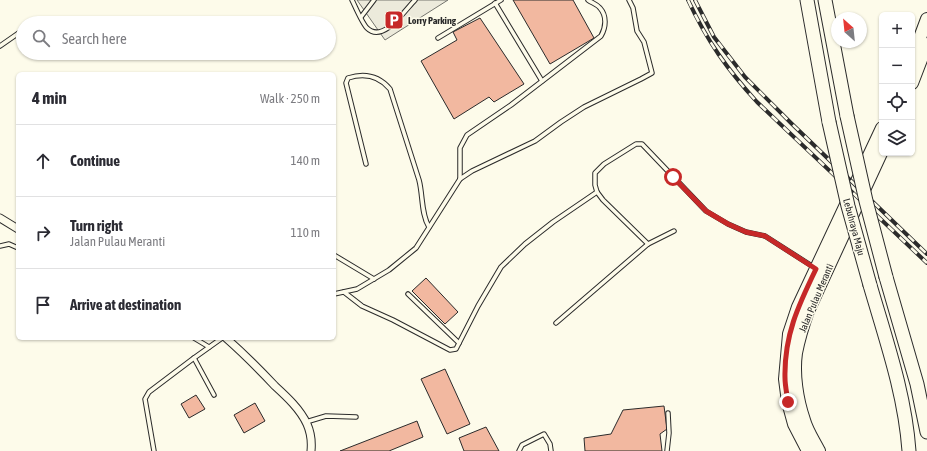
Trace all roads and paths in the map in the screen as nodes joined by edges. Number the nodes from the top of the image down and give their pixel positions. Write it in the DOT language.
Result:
graph roads {
  1 [pos="352,0"];
  2 [pos="374,0"];
  3 [pos="415,0"];
  4 [pos="500,0"];
  5 [pos="588,0"];
  6 [pos="629,0"];
  7 [pos="807,0"];
  8 [pos="825,0"];
  9 [pos="495,3"];
  10 [pos="361,17"];
  11 [pos="927,19"];
  12 [pos="16,35"];
  13 [pos="438,38"];
  14 [pos="927,44"];
  15 [pos="0,46"];
  16 [pos="915,51"];
  17 [pos="915,75"];
  18 [pos="542,81"];
  19 [pos="879,134"];
  20 [pos="880,156"];
  21 [pos="366,164"];
  22 [pos="460,179"];
  23 [pos="597,192"];
  24 [pos="0,218"];
  25 [pos="429,227"];
  26 [pos="16,228"];
  27 [pos="674,231"];
  28 [pos="648,244"];
  29 [pos="0,246"];
  30 [pos="16,247"];
  31 [pos="336,256"];
  32 [pos="816,269"];
  33 [pos="374,279"];
  34 [pos="344,292"];
  35 [pos="336,294"];
  36 [pos="408,294"];
  37 [pos="556,323"];
  38 [pos="197,340"];
  39 [pos="219,340"];
  40 [pos="228,340"];
  41 [pos="459,343"];
  42 [pos="209,347"];
  43 [pos="194,358"];
  44 [pos="214,395"];
  45 [pos="668,413"];
  46 [pos="356,417"];
  47 [pos="306,422"];
  48 [pos="927,432"];
  49 [pos="154,451"];
  50 [pos="311,451"];
  51 [pos="519,451"];
  52 [pos="551,451"];
  53 [pos="667,451"];
  54 [pos="808,451"];
  55 [pos="819,451"];
  56 [pos="909,451"];
  1 -- 10 [label="lane"];
  2 -- 10 [label="lane"];
  3 -- 10 [label="lane"];
  4 -- 9 [label="lane"];
  5 -- 18 [label="lane"];
  6 -- 22 [label="lane"];
  7 -- 56 [label="highway, Lebuhraya Maju, bridge"];
  8 -- 48 [label="highway, Lebuhraya Maju, bridge"];
  9 -- 13 [label="lane"];
  9 -- 18 [label="lane"];
  11 -- 16 [label="main road"];
  12 -- 15 [label="lane"];
  14 -- 17 [label="main road"];
  18 -- 22 [label="lane"];
  19 -- 32 [label="main road, Jalan Pulau Meranti"];
  20 -- 55 [label="main road, Jalan Pulau Meranti"];
  21 -- 25 [label="lane"];
  22 -- 25 [label="lane"];
  23 -- 28 [label="lane"];
  23 -- 32 [label="lane"];
  23 -- 41 [label="lane"];
  24 -- 26 [label="street"];
  25 -- 33 [label="lane"];
  27 -- 28 [label="lane"];
  28 -- 37 [label="lane"];
  29 -- 30 [label="lane"];
  31 -- 33 [label="lane"];
  32 -- 54 [label="main road, Jalan Pulau Meranti"];
  33 -- 34 [label="lane"];
  34 -- 35 [label="lane"];
  34 -- 41 [label="lane"];
  36 -- 41 [label="lane"];
  38 -- 42 [label="lane"];
  39 -- 42 [label="lane"];
  40 -- 47 [label="street"];
  42 -- 43 [label="lane"];
  43 -- 44 [label="lane"];
  43 -- 49 [label="lane"];
  45 -- 53 [label="lane"];
  46 -- 47 [label="lane"];
  47 -- 50 [label="street"];
  51 -- 52 [label="lane"];
}
